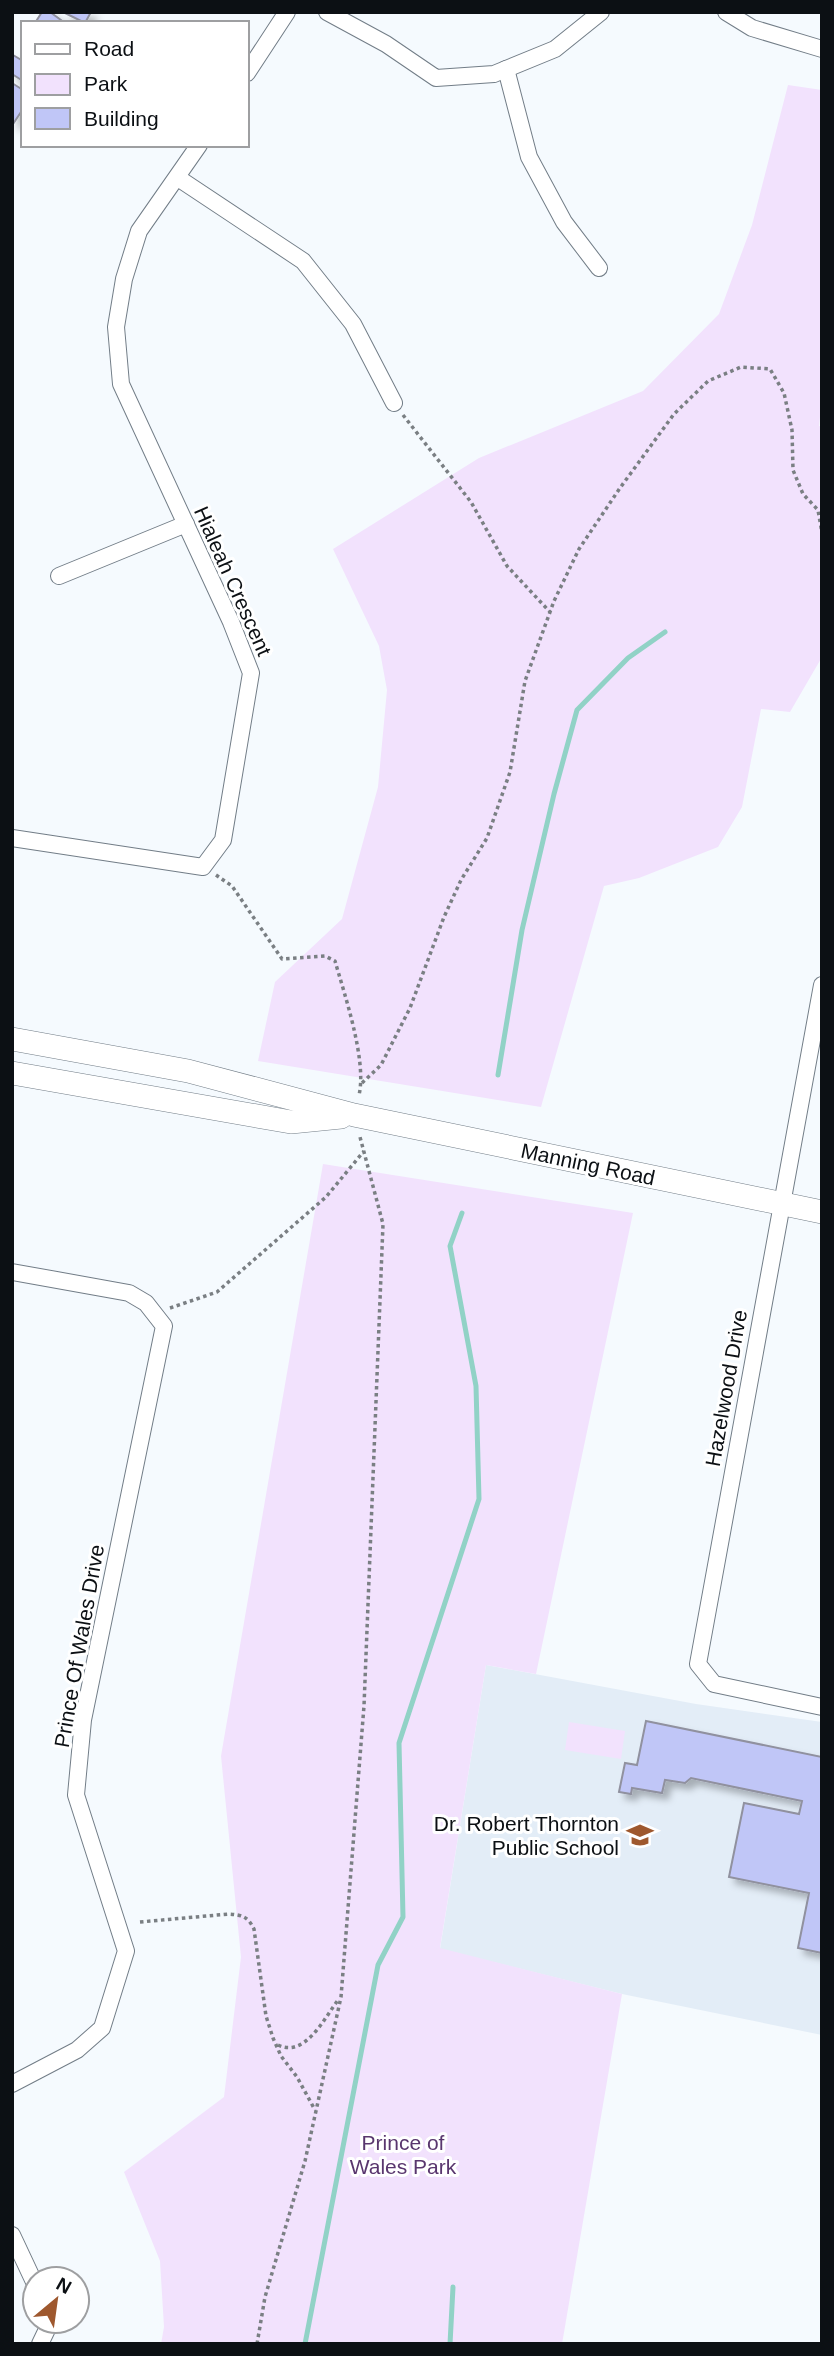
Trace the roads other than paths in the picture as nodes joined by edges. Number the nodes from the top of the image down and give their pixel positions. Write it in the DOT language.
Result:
graph roads {
  1 [pos="287,12"];
  2 [pos="327,12"];
  3 [pos="601,12"];
  4 [pos="726,12"];
  5 [pos="822,49"];
  6 [pos="506,69"];
  7 [pos="248,71"];
  8 [pos="198,147"];
  9 [pos="178,178"];
  10 [pos="599,268"];
  11 [pos="394,403"];
  12 [pos="186,524"];
  13 [pos="59,576"];
  14 [pos="12,838"];
  15 [pos="822,985"];
  16 [pos="12,1040"];
  17 [pos="12,1073"];
  18 [pos="354,1115"];
  19 [pos="781,1205"];
  20 [pos="822,1212"];
  21 [pos="12,1272"];
  22 [pos="822,1707"];
  23 [pos="12,2084"];
  24 [pos="12,2235"];
  25 [pos="26,2265"];
  1 -- 7 [label="street"];
  2 -- 6 [label="street"];
  3 -- 6 [label="street"];
  4 -- 5 [label="street"];
  6 -- 10 [label="street"];
  8 -- 9 [label="street, Hialeah Crescent"];
  9 -- 11 [label="street"];
  9 -- 12 [label="street, Hialeah Crescent"];
  12 -- 13 [label="street"];
  12 -- 14 [label="street, Hialeah Crescent"];
  15 -- 19 [label="street, Hazelwood Drive"];
  16 -- 18 [label="main road, Manning Road"];
  17 -- 18 [label="main road, Manning Road"];
  18 -- 19 [label="main road, Manning Road"];
  19 -- 20 [label="main road, Manning Road"];
  19 -- 22 [label="street, Hazelwood Drive"];
  21 -- 23 [label="street, Prince Of Wales Drive"];
  24 -- 25 [label="street"];
}
